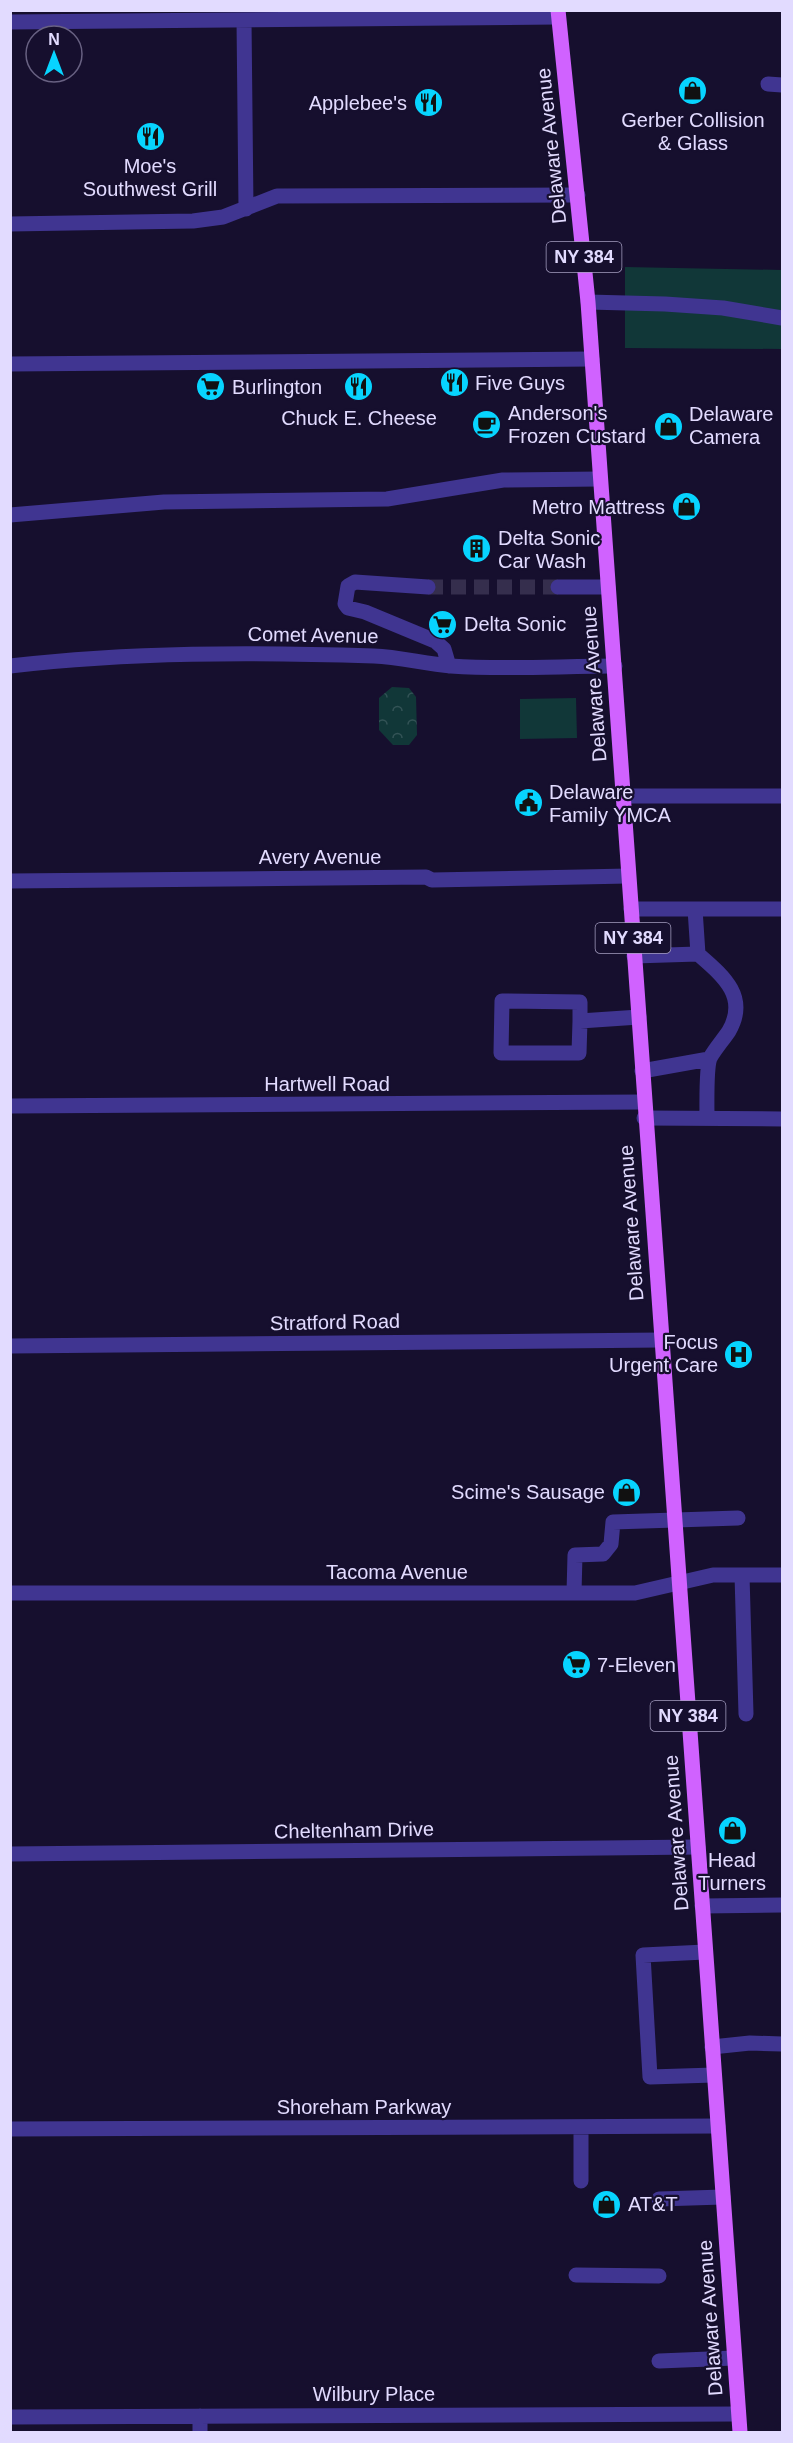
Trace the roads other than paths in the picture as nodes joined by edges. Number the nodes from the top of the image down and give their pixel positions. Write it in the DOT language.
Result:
graph roads {
  1 [pos="558,14"];
  2 [pos="414,15"];
  3 [pos="244,20"];
  4 [pos="10,22"];
  5 [pos="578,195"];
  6 [pos="246,209"];
  7 [pos="10,224"];
  8 [pos="588,302"];
  9 [pos="783,318"];
  10 [pos="592,359"];
  11 [pos="10,364"];
  12 [pos="600,479"];
  13 [pos="10,515"];
  14 [pos="608,586"];
  15 [pos="428,587"];
  16 [pos="558,587"];
  17 [pos="10,666"];
  18 [pos="449,666"];
  19 [pos="615,666"];
  20 [pos="623,796"];
  21 [pos="783,796"];
  22 [pos="628,876"];
  23 [pos="10,881"];
  24 [pos="631,909"];
  25 [pos="695,909"];
  26 [pos="783,909"];
  27 [pos="698,954"];
  28 [pos="634,956"];
  29 [pos="639,1017"];
  30 [pos="580,1021"];
  31 [pos="709,1059"];
  32 [pos="642,1071"];
  33 [pos="643,1102"];
  34 [pos="10,1106"];
  35 [pos="644,1118"];
  36 [pos="707,1118"];
  37 [pos="783,1119"];
  38 [pos="661,1340"];
  39 [pos="10,1346"];
  40 [pos="674,1518"];
  41 [pos="738,1518"];
  42 [pos="742,1575"];
  43 [pos="783,1575"];
  44 [pos="678,1583"];
  45 [pos="10,1593"];
  46 [pos="574,1593"];
  47 [pos="746,1714"];
  48 [pos="698,1847"];
  49 [pos="10,1854"];
  50 [pos="783,1905"];
  51 [pos="702,1906"];
  52 [pos="705,1952"];
  53 [pos="783,2044"];
  54 [pos="712,2047"];
  55 [pos="714,2075"];
  56 [pos="718,2126"];
  57 [pos="581,2127"];
  58 [pos="10,2129"];
  59 [pos="581,2181"];
  60 [pos="723,2197"];
  61 [pos="659,2199"];
  62 [pos="576,2275"];
  63 [pos="659,2276"];
  64 [pos="734,2358"];
  65 [pos="659,2361"];
  66 [pos="738,2414"];
  67 [pos="200,2416"];
  68 [pos="10,2417"];
  69 [pos="200,2433"];
  70 [pos="740,2433"];
  1 -- 2 [label="street"];
  1 -- 5 [label="main road, Delaware Avenue / NY 384"];
  2 -- 3 [label="street"];
  3 -- 4 [label="street"];
  3 -- 6 [label="street"];
  5 -- 6 [label="street"];
  5 -- 8 [label="main road, Delaware Avenue / NY 384"];
  6 -- 7 [label="street"];
  8 -- 9 [label="street"];
  8 -- 10 [label="main road, Delaware Avenue / NY 384"];
  10 -- 11 [label="street"];
  10 -- 12 [label="main road, Delaware Avenue / NY 384"];
  12 -- 13 [label="street"];
  12 -- 14 [label="main road, Delaware Avenue / NY 384"];
  14 -- 16 [label="street"];
  14 -- 19 [label="main road, Delaware Avenue / NY 384"];
  15 -- 18 [label="street"];
  17 -- 18 [label="street, Comet Avenue"];
  18 -- 19 [label="street, Comet Avenue"];
  19 -- 20 [label="main road, Delaware Avenue / NY 384"];
  20 -- 21 [label="street"];
  20 -- 22 [label="main road, Delaware Avenue / NY 384"];
  22 -- 23 [label="street, Avery Avenue"];
  22 -- 24 [label="main road, Delaware Avenue / NY 384"];
  24 -- 25 [label="street"];
  24 -- 28 [label="main road, Delaware Avenue / NY 384"];
  25 -- 26 [label="street"];
  25 -- 27 [label="street"];
  27 -- 28 [label="street"];
  27 -- 31 [label="street"];
  28 -- 29 [label="main road, Delaware Avenue / NY 384"];
  29 -- 30 [label="street"];
  29 -- 32 [label="main road, Delaware Avenue / NY 384"];
  30 -- 30 [label="street"];
  31 -- 32 [label="street"];
  31 -- 36 [label="street"];
  32 -- 33 [label="main road, Delaware Avenue / NY 384"];
  33 -- 34 [label="street, Hartwell Road"];
  33 -- 35 [label="main road, Delaware Avenue / NY 384"];
  35 -- 36 [label="street"];
  35 -- 38 [label="main road, Delaware Avenue / NY 384"];
  36 -- 37 [label="street"];
  38 -- 39 [label="street, Stratford Road"];
  38 -- 40 [label="main road, Delaware Avenue / NY 384"];
  40 -- 41 [label="street"];
  40 -- 44 [label="main road, Delaware Avenue / NY 384"];
  40 -- 46 [label="street"];
  42 -- 43 [label="street, Tacoma Avenue"];
  42 -- 44 [label="street, Tacoma Avenue"];
  42 -- 47 [label="street"];
  44 -- 46 [label="street, Tacoma Avenue"];
  44 -- 48 [label="main road, Delaware Avenue / NY 384"];
  45 -- 46 [label="street, Tacoma Avenue"];
  48 -- 49 [label="street, Cheltenham Drive"];
  48 -- 51 [label="main road, Delaware Avenue / NY 384"];
  50 -- 51 [label="street"];
  51 -- 52 [label="main road, Delaware Avenue / NY 384"];
  52 -- 54 [label="main road, Delaware Avenue / NY 384"];
  52 -- 55 [label="street"];
  53 -- 54 [label="street"];
  54 -- 55 [label="main road, Delaware Avenue / NY 384"];
  55 -- 56 [label="main road, Delaware Avenue / NY 384"];
  56 -- 57 [label="street, Shoreham Parkway"];
  56 -- 60 [label="main road, Delaware Avenue / NY 384"];
  57 -- 58 [label="street, Shoreham Parkway"];
  57 -- 59 [label="street"];
  60 -- 61 [label="street"];
  60 -- 64 [label="main road, Delaware Avenue / NY 384"];
  62 -- 63 [label="street"];
  64 -- 65 [label="street"];
  64 -- 66 [label="main road, Delaware Avenue / NY 384"];
  66 -- 67 [label="street, Wilbury Place"];
  66 -- 70 [label="main road, Delaware Avenue / NY 384"];
  67 -- 68 [label="street, Wilbury Place"];
  67 -- 69 [label="street"];
}
